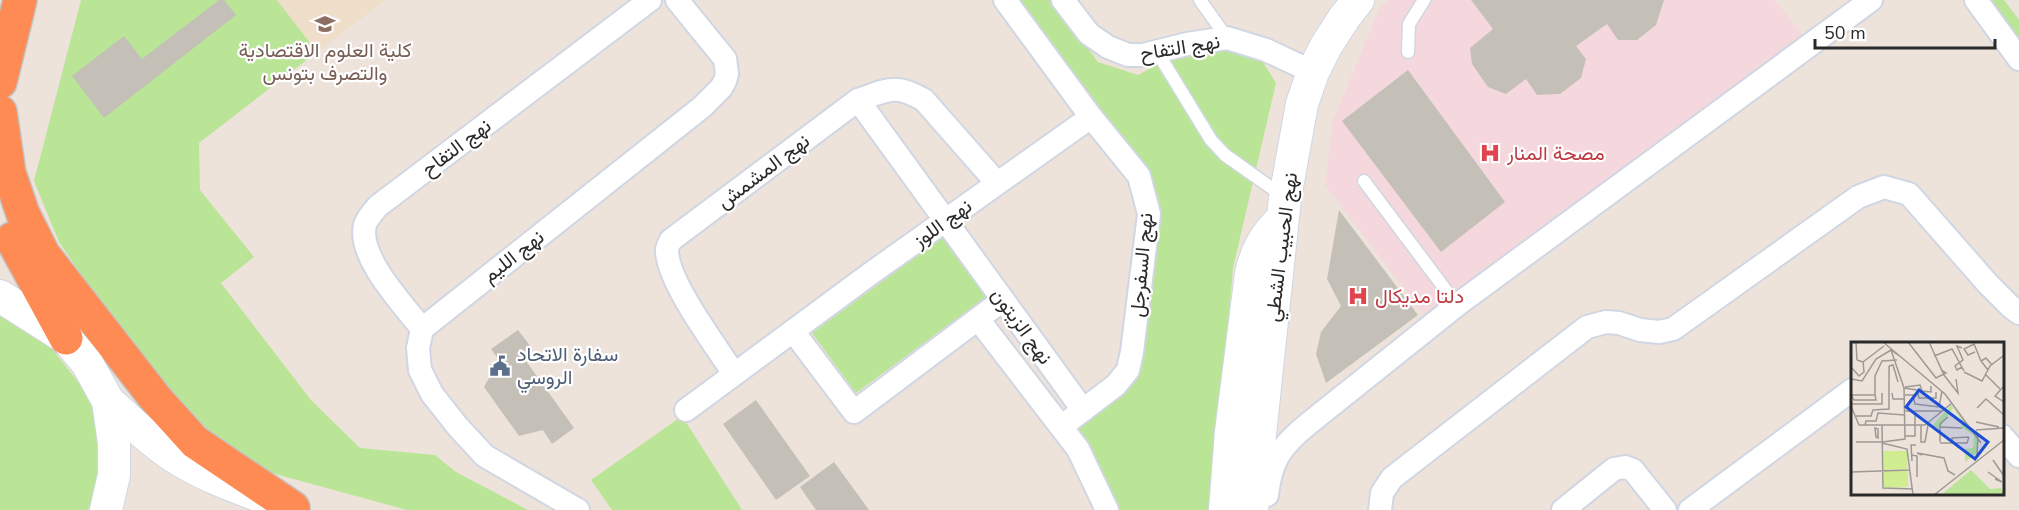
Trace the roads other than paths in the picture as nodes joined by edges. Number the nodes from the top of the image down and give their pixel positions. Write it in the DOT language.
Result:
graph roads {
  1 [pos="20,0"];
  2 [pos="650,0"];
  3 [pos="676,0"];
  4 [pos="1005,0"];
  5 [pos="1063,0"];
  6 [pos="1200,0"];
  7 [pos="1358,0"];
  8 [pos="1424,0"];
  9 [pos="1871,0"];
  10 [pos="1976,0"];
  11 [pos="1227,38"];
  12 [pos="1156,50"];
  13 [pos="1408,51"];
  14 [pos="2019,59"];
  15 [pos="1313,72"];
  16 [pos="0,82"];
  17 [pos="858,100"];
  18 [pos="0,112"];
  19 [pos="1091,117"];
  20 [pos="1364,182"];
  21 [pos="997,183"];
  22 [pos="1284,208"];
  23 [pos="0,213"];
  24 [pos="946,220"];
  25 [pos="0,296"];
  26 [pos="1003,300"];
  27 [pos="1457,305"];
  28 [pos="2019,313"];
  29 [pos="978,319"];
  30 [pos="422,329"];
  31 [pos="793,331"];
  32 [pos="66,338"];
  33 [pos="734,374"];
  34 [pos="1851,391"];
  35 [pos="108,401"];
  36 [pos="687,410"];
  37 [pos="1083,410"];
  38 [pos="1062,426"];
  39 [pos="2004,438"];
  40 [pos="2019,456"];
  41 [pos="297,509"];
  42 [pos="106,510"];
  43 [pos="578,510"];
  44 [pos="1107,510"];
  45 [pos="1225,510"];
  46 [pos="1252,510"];
  47 [pos="1266,510"];
  48 [pos="1380,510"];
  49 [pos="1563,510"];
  50 [pos="1665,510"];
  51 [pos="1690,510"];
  1 -- 16 [label="highway"];
  2 -- 30 [label="street, نهج التفاح"];
  3 -- 30 [label="street, نهج الليم"];
  4 -- 19 [label="street, نهج السفرجل"];
  5 -- 12 [label="street, نهج التفاح"];
  6 -- 11 [label="lane"];
  7 -- 15 [label="street, نهج الحبيب الشطي"];
  8 -- 13 [label="lane"];
  9 -- 27 [label="street"];
  10 -- 14 [label="street"];
  11 -- 12 [label="street, نهج التفاح"];
  11 -- 15 [label="street, نهج التفاح"];
  12 -- 22 [label="lane"];
  15 -- 22 [label="street, نهج الحبيب الشطي"];
  17 -- 21 [label="street"];
  17 -- 24 [label="street"];
  17 -- 33 [label="street, نهج المشمش"];
  18 -- 41 [label="highway"];
  19 -- 21 [label="street, نهج اللوز"];
  19 -- 37 [label="street, نهج السفرجل"];
  20 -- 27 [label="lane"];
  21 -- 24 [label="street, نهج اللوز"];
  22 -- 45 [label="street"];
  22 -- 46 [label="street, نهج الحبيب الشطي"];
  23 -- 32 [label="highway"];
  24 -- 26 [label="street, نهج الزيتون"];
  24 -- 31 [label="street, نهج اللوز"];
  25 -- 32 [label="street"];
  26 -- 29 [label="street"];
  26 -- 37 [label="street, نهج الزيتون"];
  27 -- 47 [label="street"];
  28 -- 48 [label="street"];
  29 -- 31 [label="street"];
  29 -- 38 [label="street, نهج الزيتون"];
  30 -- 43 [label="street"];
  31 -- 33 [label="street, نهج اللوز"];
  32 -- 35 [label="street"];
  33 -- 36 [label="street, نهج اللوز"];
  34 -- 51 [label="street"];
  35 -- 41 [label="street"];
  35 -- 42 [label="street"];
  37 -- 38 [label="street"];
  38 -- 44 [label="street, نهج الزيتون"];
  39 -- 40 [label="street"];
  49 -- 50 [label="street"];
}
